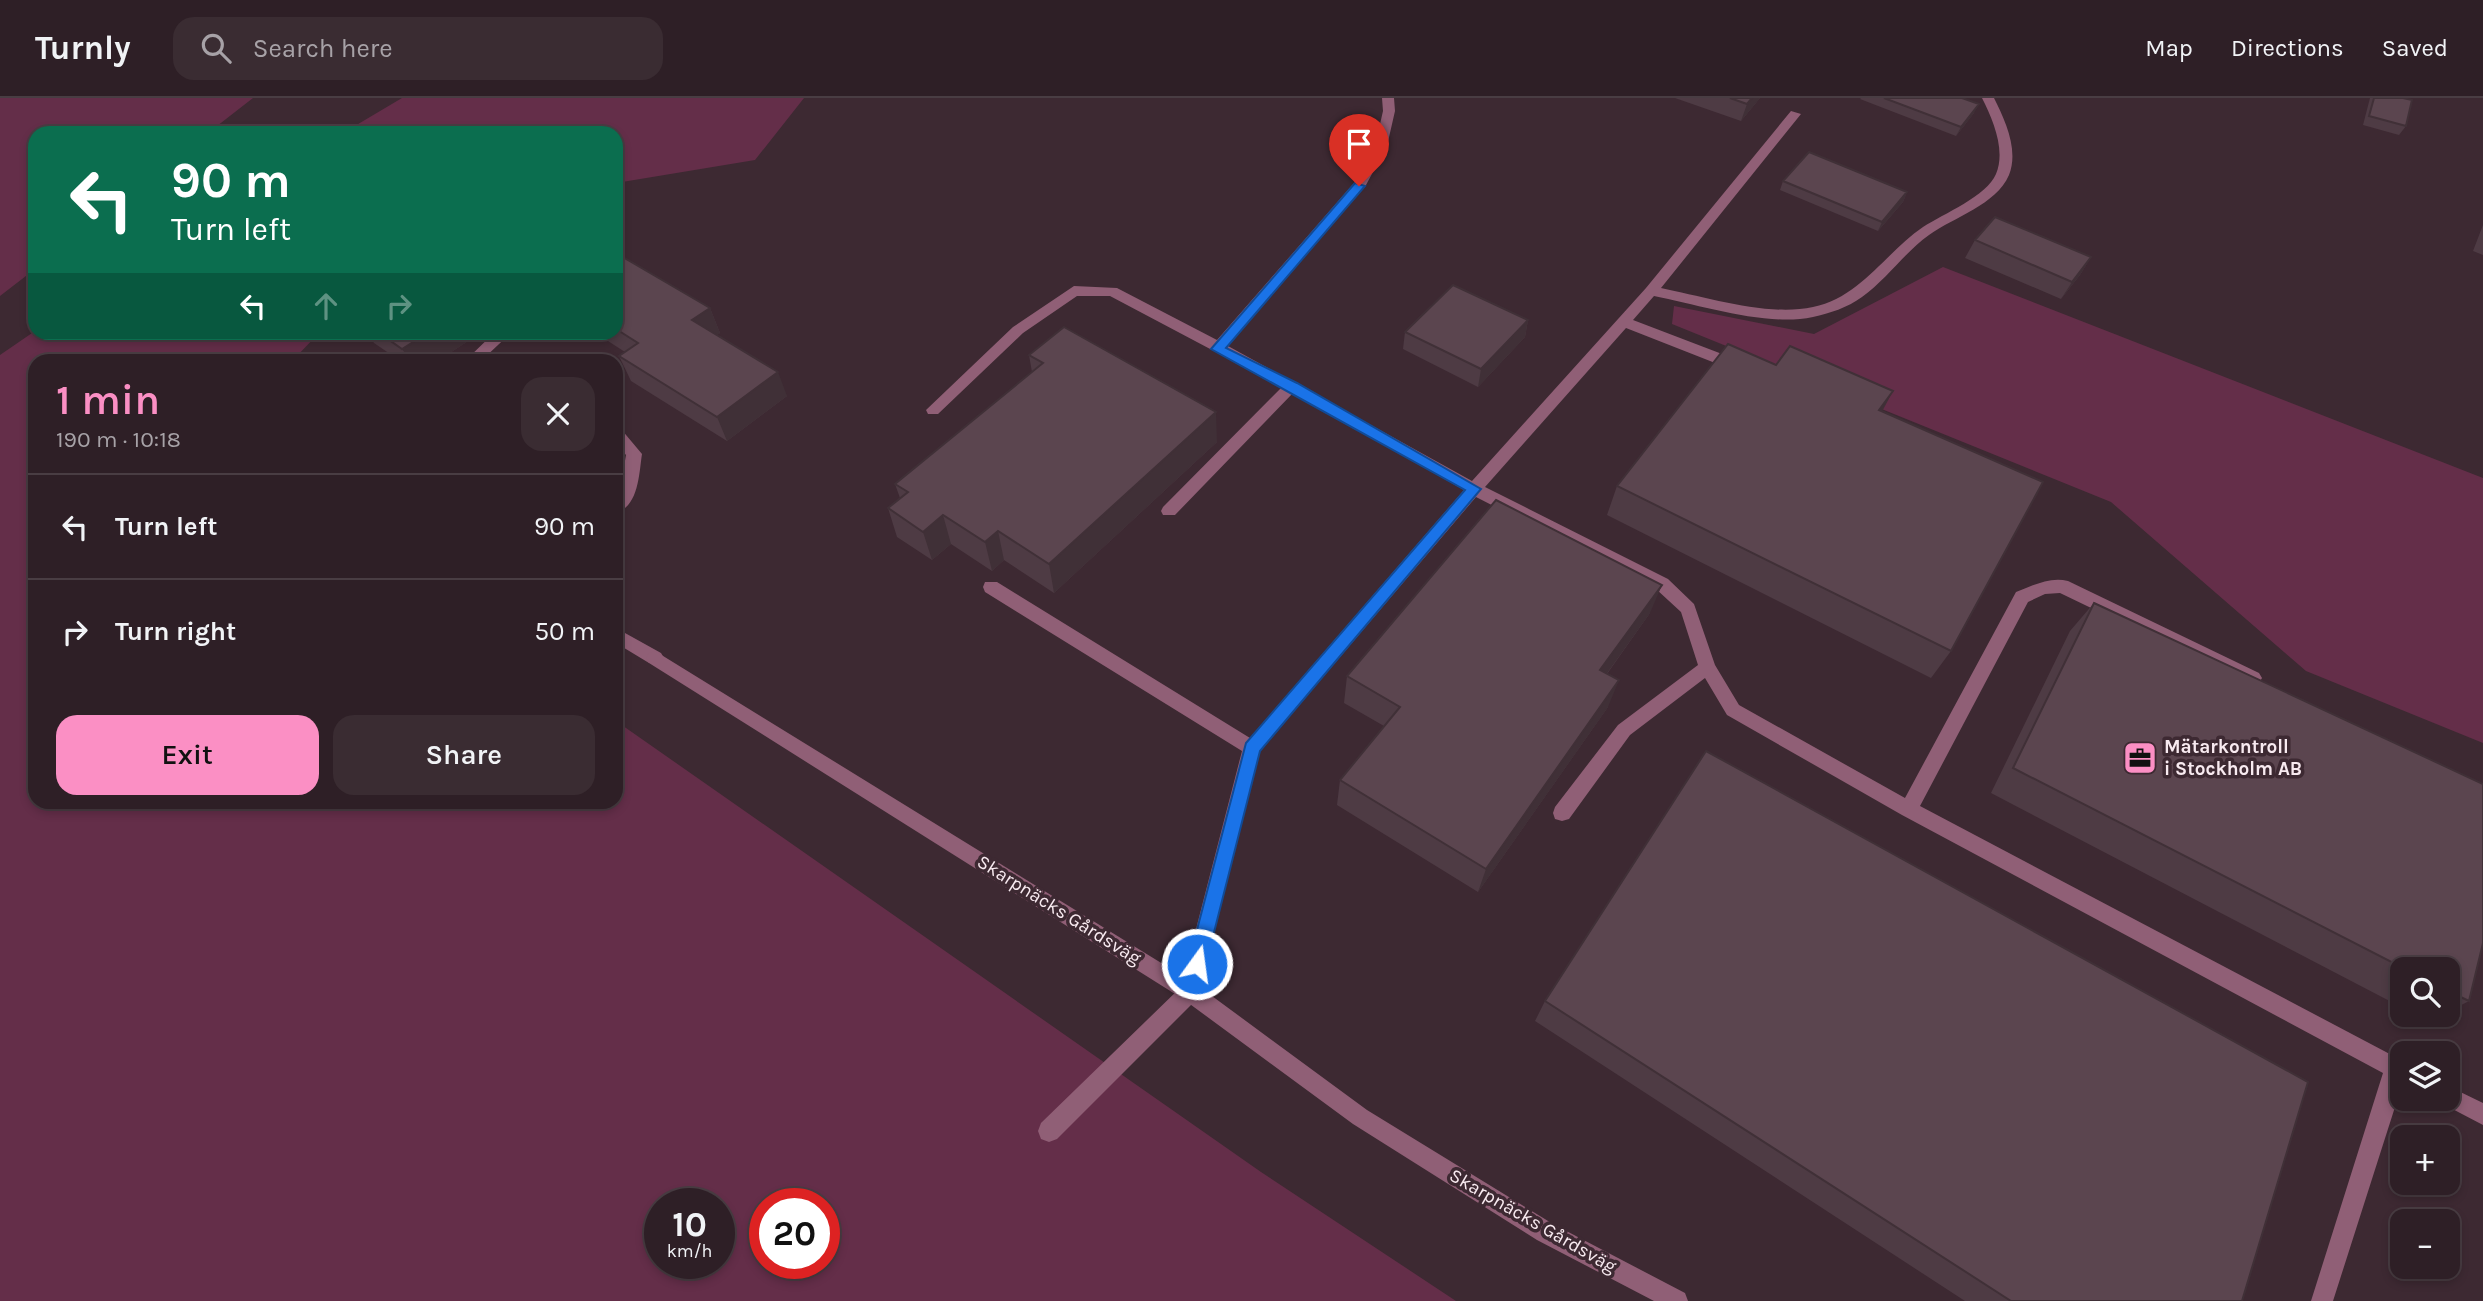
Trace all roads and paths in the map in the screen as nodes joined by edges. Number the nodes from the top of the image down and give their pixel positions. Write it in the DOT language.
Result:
graph roads {
  1 [pos="1388,98"];
  2 [pos="1988,98"];
  3 [pos="1795,114"];
  4 [pos="1651,291"];
  5 [pos="1623,322"];
  6 [pos="496,340"];
  7 [pos="1218,349"];
  8 [pos="480,354"];
  9 [pos="1754,365"];
  10 [pos="1292,386"];
  11 [pos="933,410"];
  12 [pos="623,441"];
  13 [pos="1474,489"];
  14 [pos="623,498"];
  15 [pos="1169,510"];
  16 [pos="991,587"];
  17 [pos="623,639"];
  18 [pos="1707,667"];
  19 [pos="2274,688"];
  20 [pos="1252,748"];
  21 [pos="1909,809"];
  22 [pos="1562,813"];
  23 [pos="1190,992"];
  24 [pos="2390,1065"];
  25 [pos="2390,1097"];
  26 [pos="2460,1102"];
  27 [pos="2483,1114"];
  28 [pos="1049,1130"];
  29 [pos="1677,1301"];
  30 [pos="2322,1301"];
  1 -- 7 [label="street"];
  2 -- 4 [label="street"];
  3 -- 4 [label="street"];
  4 -- 5 [label="street"];
  5 -- 9 [label="street"];
  5 -- 13 [label="street"];
  6 -- 8 [label="street"];
  7 -- 10 [label="street"];
  7 -- 11 [label="street"];
  10 -- 13 [label="street"];
  10 -- 15 [label="street"];
  12 -- 14 [label="street"];
  13 -- 18 [label="street"];
  13 -- 20 [label="street"];
  16 -- 20 [label="street"];
  17 -- 23 [label="street, Skarpnäcks Gårdsväg"];
  18 -- 21 [label="street"];
  18 -- 22 [label="street"];
  19 -- 21 [label="street"];
  20 -- 23 [label="street"];
  21 -- 24 [label="street"];
  23 -- 28 [label="street"];
  23 -- 29 [label="street, Skarpnäcks Gårdsväg"];
  25 -- 30 [label="street"];
  26 -- 27 [label="street"];
}
